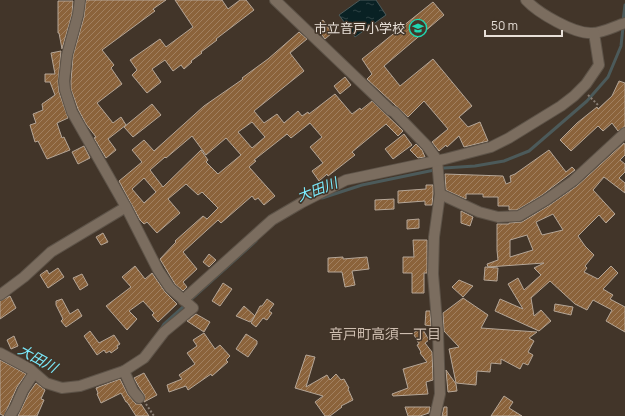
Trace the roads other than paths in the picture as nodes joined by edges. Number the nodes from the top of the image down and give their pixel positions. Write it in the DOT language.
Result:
graph roads {
  1 [pos="80,0"];
  2 [pos="275,0"];
  3 [pos="526,0"];
  4 [pos="625,23"];
  5 [pos="594,33"];
  6 [pos="625,133"];
  7 [pos="437,160"];
  8 [pos="440,194"];
  9 [pos="126,207"];
  10 [pos="0,294"];
  11 [pos="183,300"];
  12 [pos="0,353"];
  13 [pos="124,371"];
  14 [pos="34,373"];
  15 [pos="139,398"];
  16 [pos="10,416"];
  17 [pos="435,416"];
  1 -- 9 [label="street"];
  2 -- 7 [label="street"];
  3 -- 5 [label="street"];
  4 -- 5 [label="street"];
  5 -- 7 [label="street"];
  6 -- 8 [label="street"];
  7 -- 8 [label="street"];
  7 -- 11 [label="street"];
  8 -- 17 [label="street"];
  9 -- 10 [label="street"];
  9 -- 11 [label="street"];
  11 -- 13 [label="street"];
  12 -- 14 [label="street"];
  13 -- 14 [label="street"];
  13 -- 15 [label="street"];
  14 -- 16 [label="street"];
}
